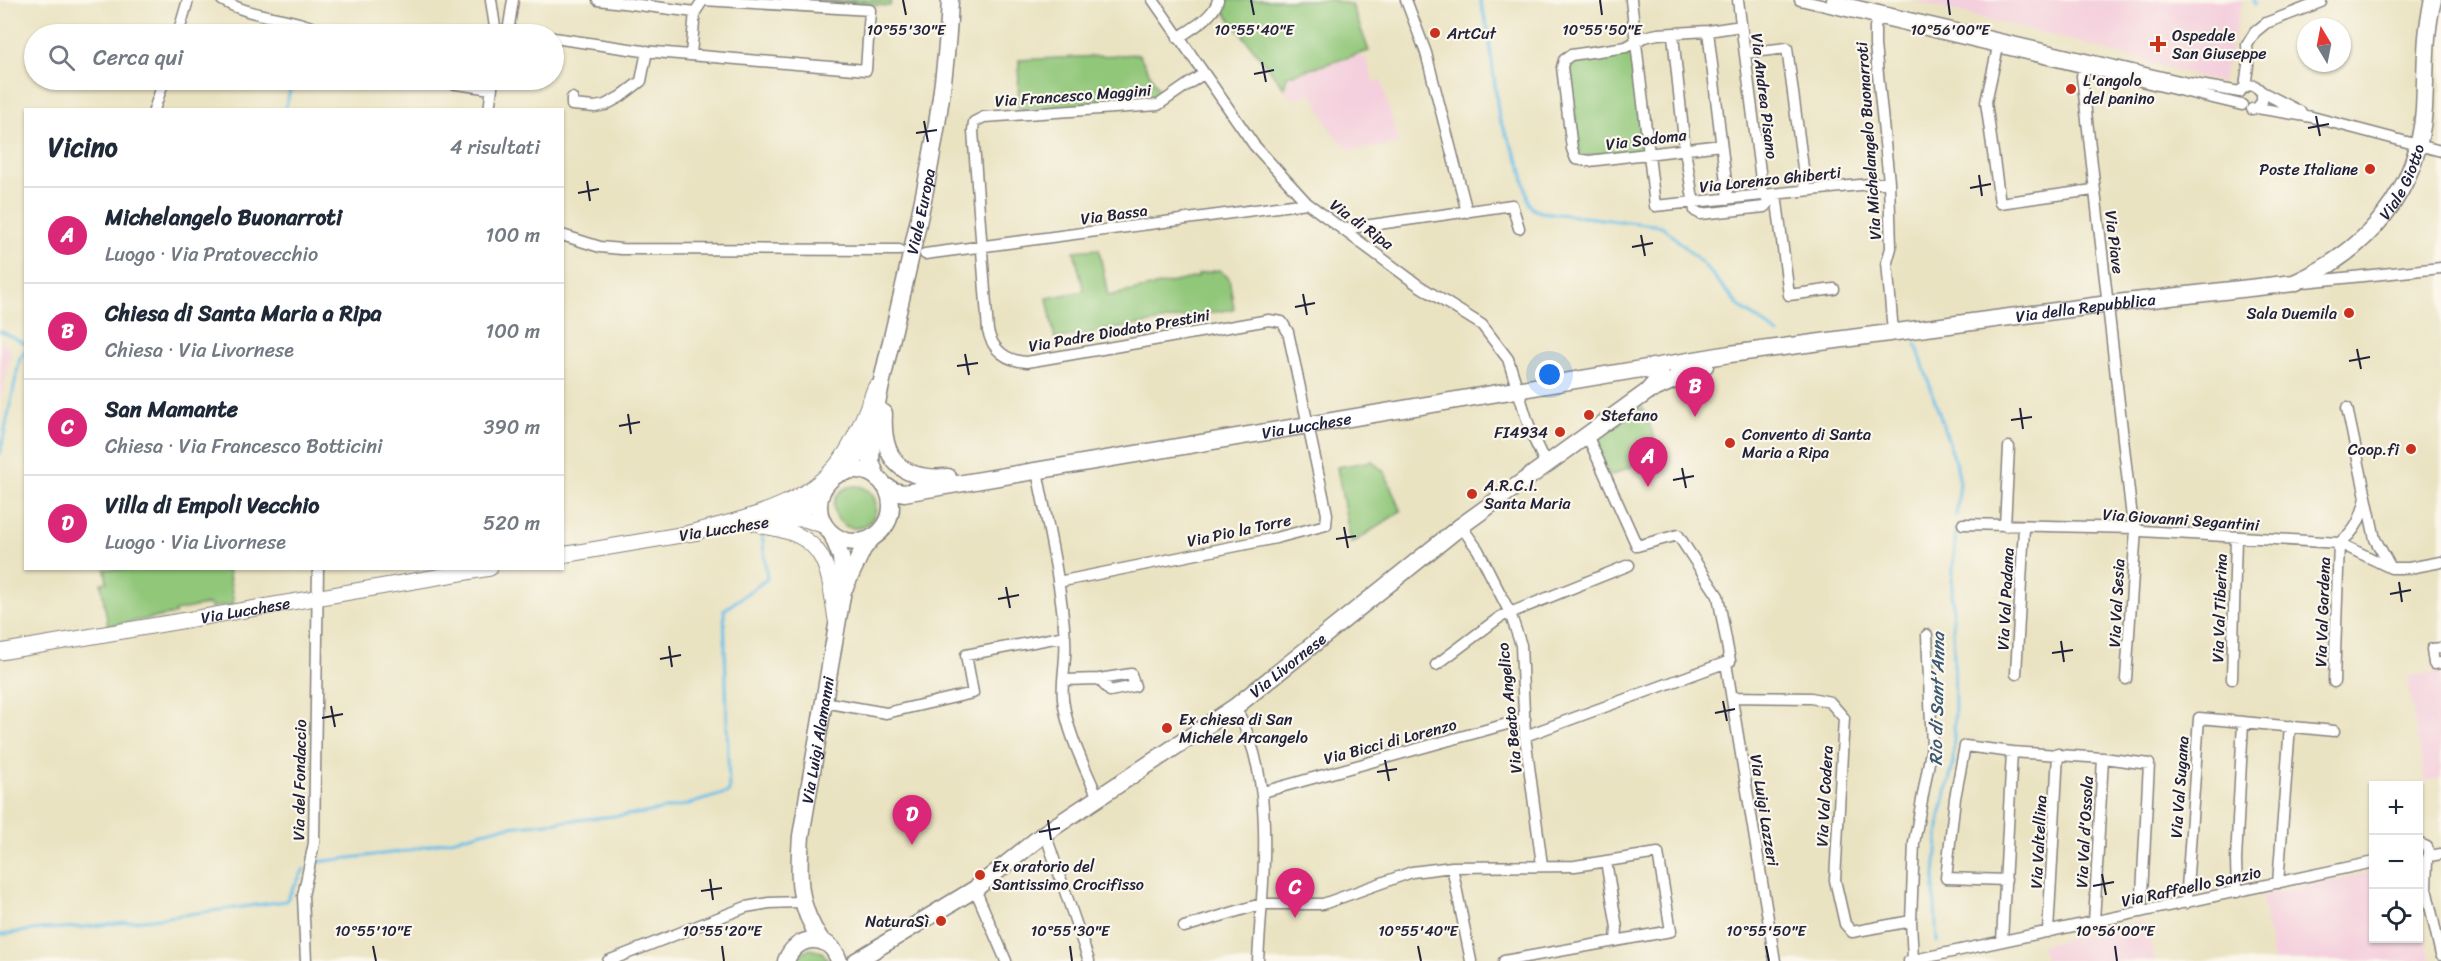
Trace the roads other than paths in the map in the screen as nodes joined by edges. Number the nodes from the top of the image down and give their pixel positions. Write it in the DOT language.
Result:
graph roads {
  1 [pos="188,0"];
  2 [pos="222,0"];
  3 [pos="491,0"];
  4 [pos="513,0"];
  5 [pos="598,0"];
  6 [pos="950,0"];
  7 [pos="1153,0"];
  8 [pos="1218,0"];
  9 [pos="1406,0"];
  10 [pos="1631,0"];
  11 [pos="1738,0"];
  12 [pos="1800,0"];
  13 [pos="1832,0"];
  14 [pos="2321,0"];
  15 [pos="2433,0"];
  16 [pos="616,1"];
  17 [pos="694,12"];
  18 [pos="1877,19"];
  19 [pos="181,24"];
  20 [pos="298,24"];
  21 [pos="495,24"];
  22 [pos="509,24"];
  23 [pos="1741,26"];
  24 [pos="1708,31"];
  25 [pos="1673,35"];
  26 [pos="1178,38"];
  27 [pos="564,39"];
  28 [pos="1636,41"];
  29 [pos="1998,47"];
  30 [pos="647,51"];
  31 [pos="1745,53"];
  32 [pos="691,54"];
  33 [pos="2248,65"];
  34 [pos="2084,67"];
  35 [pos="1203,74"];
  36 [pos="2242,89"];
  37 [pos="161,90"];
  38 [pos="491,90"];
  39 [pos="2260,90"];
  40 [pos="572,98"];
  41 [pos="2242,105"];
  42 [pos="155,108"];
  43 [pos="489,108"];
  44 [pos="2257,108"];
  45 [pos="2312,117"];
  46 [pos="974,122"];
  47 [pos="1721,145"];
  48 [pos="2418,146"];
  49 [pos="1685,150"];
  50 [pos="2441,151"];
  51 [pos="1649,155"];
  52 [pos="1888,182"];
  53 [pos="1806,190"];
  54 [pos="2093,190"];
  55 [pos="1776,194"];
  56 [pos="1763,195"];
  57 [pos="1728,199"];
  58 [pos="1307,203"];
  59 [pos="1694,203"];
  60 [pos="1467,212"];
  61 [pos="1519,228"];
  62 [pos="1343,229"];
  63 [pos="564,236"];
  64 [pos="982,248"];
  65 [pos="899,250"];
  66 [pos="925,254"];
  67 [pos="2441,268"];
  68 [pos="2294,283"];
  69 [pos="1834,289"];
  70 [pos="2108,304"];
  71 [pos="1282,322"];
  72 [pos="1893,332"];
  73 [pos="1730,354"];
  74 [pos="887,358"];
  75 [pos="1644,370"];
  76 [pos="1518,389"];
  77 [pos="1647,392"];
  78 [pos="2347,408"];
  79 [pos="873,421"];
  80 [pos="1308,426"];
  81 [pos="1587,435"];
  82 [pos="2009,447"];
  83 [pos="1546,465"];
  84 [pos="1037,471"];
  85 [pos="846,472"];
  86 [pos="881,481"];
  87 [pos="821,496"];
  88 [pos="2366,498"];
  89 [pos="779,519"];
  90 [pos="1963,524"];
  91 [pos="1461,526"];
  92 [pos="2005,526"];
  93 [pos="727,527"];
  94 [pos="2024,527"];
  95 [pos="2136,528"];
  96 [pos="829,530"];
  97 [pos="689,533"];
  98 [pos="873,537"];
  99 [pos="2236,538"];
  100 [pos="2375,538"];
  101 [pos="2339,543"];
  102 [pos="564,555"];
  103 [pos="2370,558"];
  104 [pos="2441,562"];
  105 [pos="1629,565"];
  106 [pos="2391,568"];
  107 [pos="318,570"];
  108 [pos="478,570"];
  109 [pos="1058,582"];
  110 [pos="843,590"];
  111 [pos="316,598"];
  112 [pos="1510,613"];
  113 [pos="837,627"];
  114 [pos="1927,635"];
  115 [pos="1065,636"];
  116 [pos="2441,648"];
  117 [pos="0,652"];
  118 [pos="1728,662"];
  119 [pos="2441,663"];
  120 [pos="1436,664"];
  121 [pos="2016,674"];
  122 [pos="1099,679"];
  123 [pos="2232,679"];
  124 [pos="1064,680"];
  125 [pos="2126,680"];
  126 [pos="2334,682"];
  127 [pos="1732,697"];
  128 [pos="823,702"];
  129 [pos="1235,707"];
  130 [pos="1525,719"];
  131 [pos="2244,722"];
  132 [pos="2289,726"];
  133 [pos="2334,731"];
  134 [pos="1526,736"];
  135 [pos="2012,752"];
  136 [pos="2058,754"];
  137 [pos="2103,758"];
  138 [pos="1263,792"];
  139 [pos="1098,798"];
  140 [pos="1045,834"];
  141 [pos="2423,844"];
  142 [pos="2423,846"];
  143 [pos="2441,849"];
  144 [pos="2441,854"];
  145 [pos="1606,861"];
  146 [pos="2425,861"];
  147 [pos="2369,863"];
  148 [pos="1542,865"];
  149 [pos="1452,867"];
  150 [pos="2006,880"];
  151 [pos="2278,883"];
  152 [pos="2423,883"];
  153 [pos="2426,888"];
  154 [pos="975,889"];
  155 [pos="2237,892"];
  156 [pos="800,896"];
  157 [pos="2186,903"];
  158 [pos="1261,904"];
  159 [pos="2141,912"];
  160 [pos="1911,921"];
  161 [pos="2094,922"];
  162 [pos="1184,927"];
  163 [pos="2048,932"];
  164 [pos="821,940"];
  165 [pos="1616,940"];
  166 [pos="2002,941"];
  167 [pos="794,946"];
  168 [pos="2441,955"];
  169 [pos="1927,959"];
  170 [pos="1911,960"];
  171 [pos="306,961"];
  172 [pos="608,961"];
  173 [pos="786,961"];
  174 [pos="839,961"];
  175 [pos="856,961"];
  176 [pos="1006,961"];
  177 [pos="1089,961"];
  178 [pos="1258,961"];
  179 [pos="1471,961"];
  180 [pos="1504,961"];
  181 [pos="1775,961"];
  1 -- 19 [label="street"];
  2 -- 20 [label="street"];
  3 -- 21 [label="street"];
  4 -- 22 [label="street"];
  5 -- 16 [label="street"];
  6 -- 74 [label="main road, Viale Europa"];
  7 -- 26 [label="street, Via di Ripa"];
  8 -- 26 [label="street"];
  9 -- 60 [label="street"];
  10 -- 28 [label="street"];
  11 -- 23 [label="street, Via Andrea Pisano"];
  12 -- 18 [label="street"];
  13 -- 36 [label="street"];
  14 -- 33 [label="street"];
  15 -- 48 [label="main road, Viale Giotto"];
  16 -- 17 [label="street"];
  17 -- 32 [label="street"];
  17 -- 32 [label="street"];
  18 -- 29 [label="street"];
  18 -- 52 [label="street, Via Michelangelo Buonarroti"];
  23 -- 24 [label="street"];
  23 -- 31 [label="street, Via Andrea Pisano"];
  24 -- 25 [label="street"];
  24 -- 47 [label="street"];
  25 -- 28 [label="street"];
  25 -- 49 [label="street"];
  26 -- 35 [label="street, Via di Ripa"];
  27 -- 30 [label="street"];
  28 -- 51 [label="street"];
  28 -- 51 [label="street, Via Sodoma"];
  29 -- 34 [label="street"];
  29 -- 54 [label="street"];
  30 -- 32 [label="street"];
  30 -- 40 [label="street"];
  31 -- 53 [label="street"];
  31 -- 56 [label="street, Via Andrea Pisano"];
  33 -- 36 [label="street"];
  33 -- 39 [label="street"];
  34 -- 41 [label="street"];
  34 -- 54 [label="street, Via Piave"];
  35 -- 46 [label="street, Via Francesco Maggini"];
  35 -- 58 [label="street, Via di Ripa"];
  36 -- 39 [label="street"];
  36 -- 41 [label="street"];
  37 -- 42 [label="street"];
  38 -- 43 [label="street"];
  39 -- 44 [label="street"];
  39 -- 45 [label="street"];
  41 -- 44 [label="street"];
  44 -- 45 [label="street"];
  45 -- 48 [label="street"];
  46 -- 64 [label="street, Via Padre Diodato Prestini"];
  47 -- 49 [label="street, Via Sodoma"];
  47 -- 57 [label="street"];
  48 -- 50 [label="street"];
  48 -- 68 [label="main road, Viale Giotto"];
  49 -- 51 [label="street, Via Sodoma"];
  49 -- 59 [label="street"];
  51 -- 59 [label="street, Via Lorenzo Ghiberti"];
  52 -- 53 [label="street, Via Lorenzo Ghiberti"];
  52 -- 72 [label="street, Via Michelangelo Buonarroti"];
  53 -- 55 [label="street, Via Lorenzo Ghiberti"];
  54 -- 70 [label="street, Via Piave"];
  55 -- 56 [label="street, Via Lorenzo Ghiberti"];
  55 -- 59 [label="street"];
  55 -- 69 [label="street"];
  56 -- 57 [label="street, Via Lorenzo Ghiberti"];
  57 -- 59 [label="street, Via Lorenzo Ghiberti"];
  58 -- 62 [label="street, Via di Ripa"];
  58 -- 64 [label="street, Via Bassa"];
  60 -- 61 [label="street"];
  60 -- 62 [label="street"];
  62 -- 76 [label="street, Via di Ripa"];
  63 -- 65 [label="street"];
  64 -- 66 [label="street, Via Bassa"];
  64 -- 71 [label="street, Via Padre Diodato Prestini"];
  67 -- 68 [label="street, Via della Repubblica"];
  68 -- 70 [label="main road, Via della Repubblica"];
  70 -- 72 [label="main road, Via della Repubblica"];
  70 -- 95 [label="street, Via Piave"];
  71 -- 80 [label="street, Via Pio la Torre"];
  72 -- 73 [label="main road, Via della Repubblica"];
  73 -- 75 [label="main road, Via Lucchese"];
  73 -- 77 [label="main road, Via Livornese"];
  74 -- 79 [label="main road, Viale Europa"];
  74 -- 84 [label="main road"];
  74 -- 97 [label="main road"];
  75 -- 76 [label="main road, Via Lucchese"];
  75 -- 77 [label="main road"];
  76 -- 80 [label="main road, Via Lucchese"];
  76 -- 83 [label="street, Via di Ripa"];
  77 -- 81 [label="main road, Via Livornese"];
  78 -- 88 [label="street"];
  79 -- 85 [label="main road, Viale Europa"];
  79 -- 86 [label="main road, Viale Europa"];
  80 -- 84 [label="main road, Via Lucchese"];
  80 -- 109 [label="street, Via Pio la Torre"];
  81 -- 83 [label="main road, Via Livornese"];
  81 -- 118 [label="street, Via Luigi Lazzeri"];
  82 -- 92 [label="street"];
  83 -- 91 [label="main road, Via Livornese"];
  84 -- 86 [label="main road, Via Lucchese"];
  84 -- 109 [label="street"];
  85 -- 86 [label="main road, Via Lucchese"];
  85 -- 87 [label="main road, Via Lucchese"];
  86 -- 98 [label="main road"];
  87 -- 89 [label="main road, Via Lucchese"];
  87 -- 96 [label="main road"];
  88 -- 100 [label="street"];
  88 -- 101 [label="street"];
  89 -- 93 [label="main road, Via Lucchese"];
  89 -- 96 [label="main road, Via Lucchese"];
  90 -- 92 [label="street, Via Giovanni Segantini"];
  91 -- 112 [label="street, Via Beato Angelico"];
  91 -- 129 [label="main road, Via Livornese"];
  92 -- 94 [label="street, Via Giovanni Segantini"];
  93 -- 97 [label="main road, Via Lucchese"];
  93 -- 113 [label="main road"];
  94 -- 95 [label="street, Via Giovanni Segantini"];
  94 -- 121 [label="street, Via Val Padana"];
  95 -- 99 [label="street, Via Giovanni Segantini"];
  95 -- 125 [label="street, Via Val Sesia"];
  96 -- 98 [label="main road, Via Lucchese"];
  96 -- 110 [label="main road, Via Luigi Alamanni"];
  97 -- 102 [label="main road, Via Lucchese"];
  98 -- 110 [label="main road, Via Luigi Alamanni"];
  99 -- 101 [label="street, Via Giovanni Segantini"];
  99 -- 123 [label="street, Via Val Tiberina"];
  100 -- 103 [label="street"];
  100 -- 106 [label="street"];
  101 -- 103 [label="street, Via Giovanni Segantini"];
  101 -- 126 [label="street, Via Val Gardena"];
  103 -- 106 [label="street, Via Giovanni Segantini"];
  104 -- 106 [label="street"];
  105 -- 112 [label="street"];
  107 -- 111 [label="street, Via del Fondaccio"];
  108 -- 111 [label="main road, Via Lucchese"];
  109 -- 115 [label="street"];
  110 -- 113 [label="main road, Via Luigi Alamanni"];
  111 -- 117 [label="main road, Via Lucchese"];
  111 -- 171 [label="street, Via del Fondaccio"];
  112 -- 120 [label="street"];
  112 -- 130 [label="street, Via Beato Angelico"];
  113 -- 128 [label="main road, Via Luigi Alamanni"];
  114 -- 160 [label="street"];
  115 -- 124 [label="street"];
  115 -- 128 [label="street"];
  116 -- 119 [label="street"];
  118 -- 127 [label="street, Via Luigi Lazzeri"];
  118 -- 134 [label="street"];
  122 -- 124 [label="street"];
  124 -- 139 [label="street"];
  127 -- 160 [label="street, Via Val Codera"];
  127 -- 181 [label="street, Via Luigi Lazzeri"];
  128 -- 156 [label="main road, Via Luigi Alamanni"];
  129 -- 138 [label="street"];
  129 -- 139 [label="main road, Via Livornese"];
  130 -- 134 [label="street, Via Beato Angelico"];
  130 -- 138 [label="street, Via Bicci di Lorenzo"];
  131 -- 132 [label="street"];
  131 -- 155 [label="street"];
  131 -- 157 [label="street, Via Val Sugana"];
  132 -- 133 [label="street"];
  132 -- 151 [label="street"];
  134 -- 148 [label="street, Via Beato Angelico"];
  135 -- 136 [label="street, Via Valtellina"];
  135 -- 150 [label="street, Via Valtellina"];
  135 -- 150 [label="street, Via Valtellina"];
  136 -- 137 [label="street, Via Valtellina"];
  136 -- 163 [label="street, Via Valtellina"];
  137 -- 159 [label="street, Via Val d'Ossola"];
  137 -- 161 [label="street, Via Val d'Ossola"];
  138 -- 158 [label="street"];
  139 -- 140 [label="main road, Via Livornese"];
  140 -- 154 [label="main road, Via Livornese"];
  140 -- 177 [label="street"];
  141 -- 143 [label="street"];
  142 -- 146 [label="street"];
  144 -- 146 [label="street"];
  145 -- 148 [label="street"];
  145 -- 165 [label="street"];
  145 -- 165 [label="street"];
  146 -- 153 [label="street"];
  147 -- 151 [label="street, Via Raffaello Sanzio"];
  148 -- 149 [label="street"];
  149 -- 158 [label="street"];
  149 -- 179 [label="street"];
  150 -- 166 [label="street, Via Valtellina"];
  151 -- 155 [label="street, Via Raffaello Sanzio"];
  152 -- 153 [label="street"];
  153 -- 168 [label="street"];
  154 -- 175 [label="main road, Via Livornese"];
  154 -- 176 [label="street"];
  155 -- 157 [label="street, Via Raffaello Sanzio"];
  156 -- 164 [label="main road, Via Luigi Alamanni"];
  156 -- 167 [label="main road, Via Luigi Alamanni"];
  156 -- 172 [label="street"];
  157 -- 159 [label="street, Via Raffaello Sanzio"];
  158 -- 162 [label="street"];
  158 -- 178 [label="street"];
  159 -- 161 [label="street, Via Raffaello Sanzio"];
  160 -- 170 [label="street"];
  161 -- 163 [label="street, Via Raffaello Sanzio"];
  163 -- 166 [label="street, Via Raffaello Sanzio"];
  164 -- 167 [label="main road"];
  164 -- 174 [label="main road"];
  165 -- 180 [label="street"];
  166 -- 169 [label="street, Via Raffaello Sanzio"];
  167 -- 173 [label="main road"];
  169 -- 170 [label="street, Via Raffaello Sanzio"];
}
